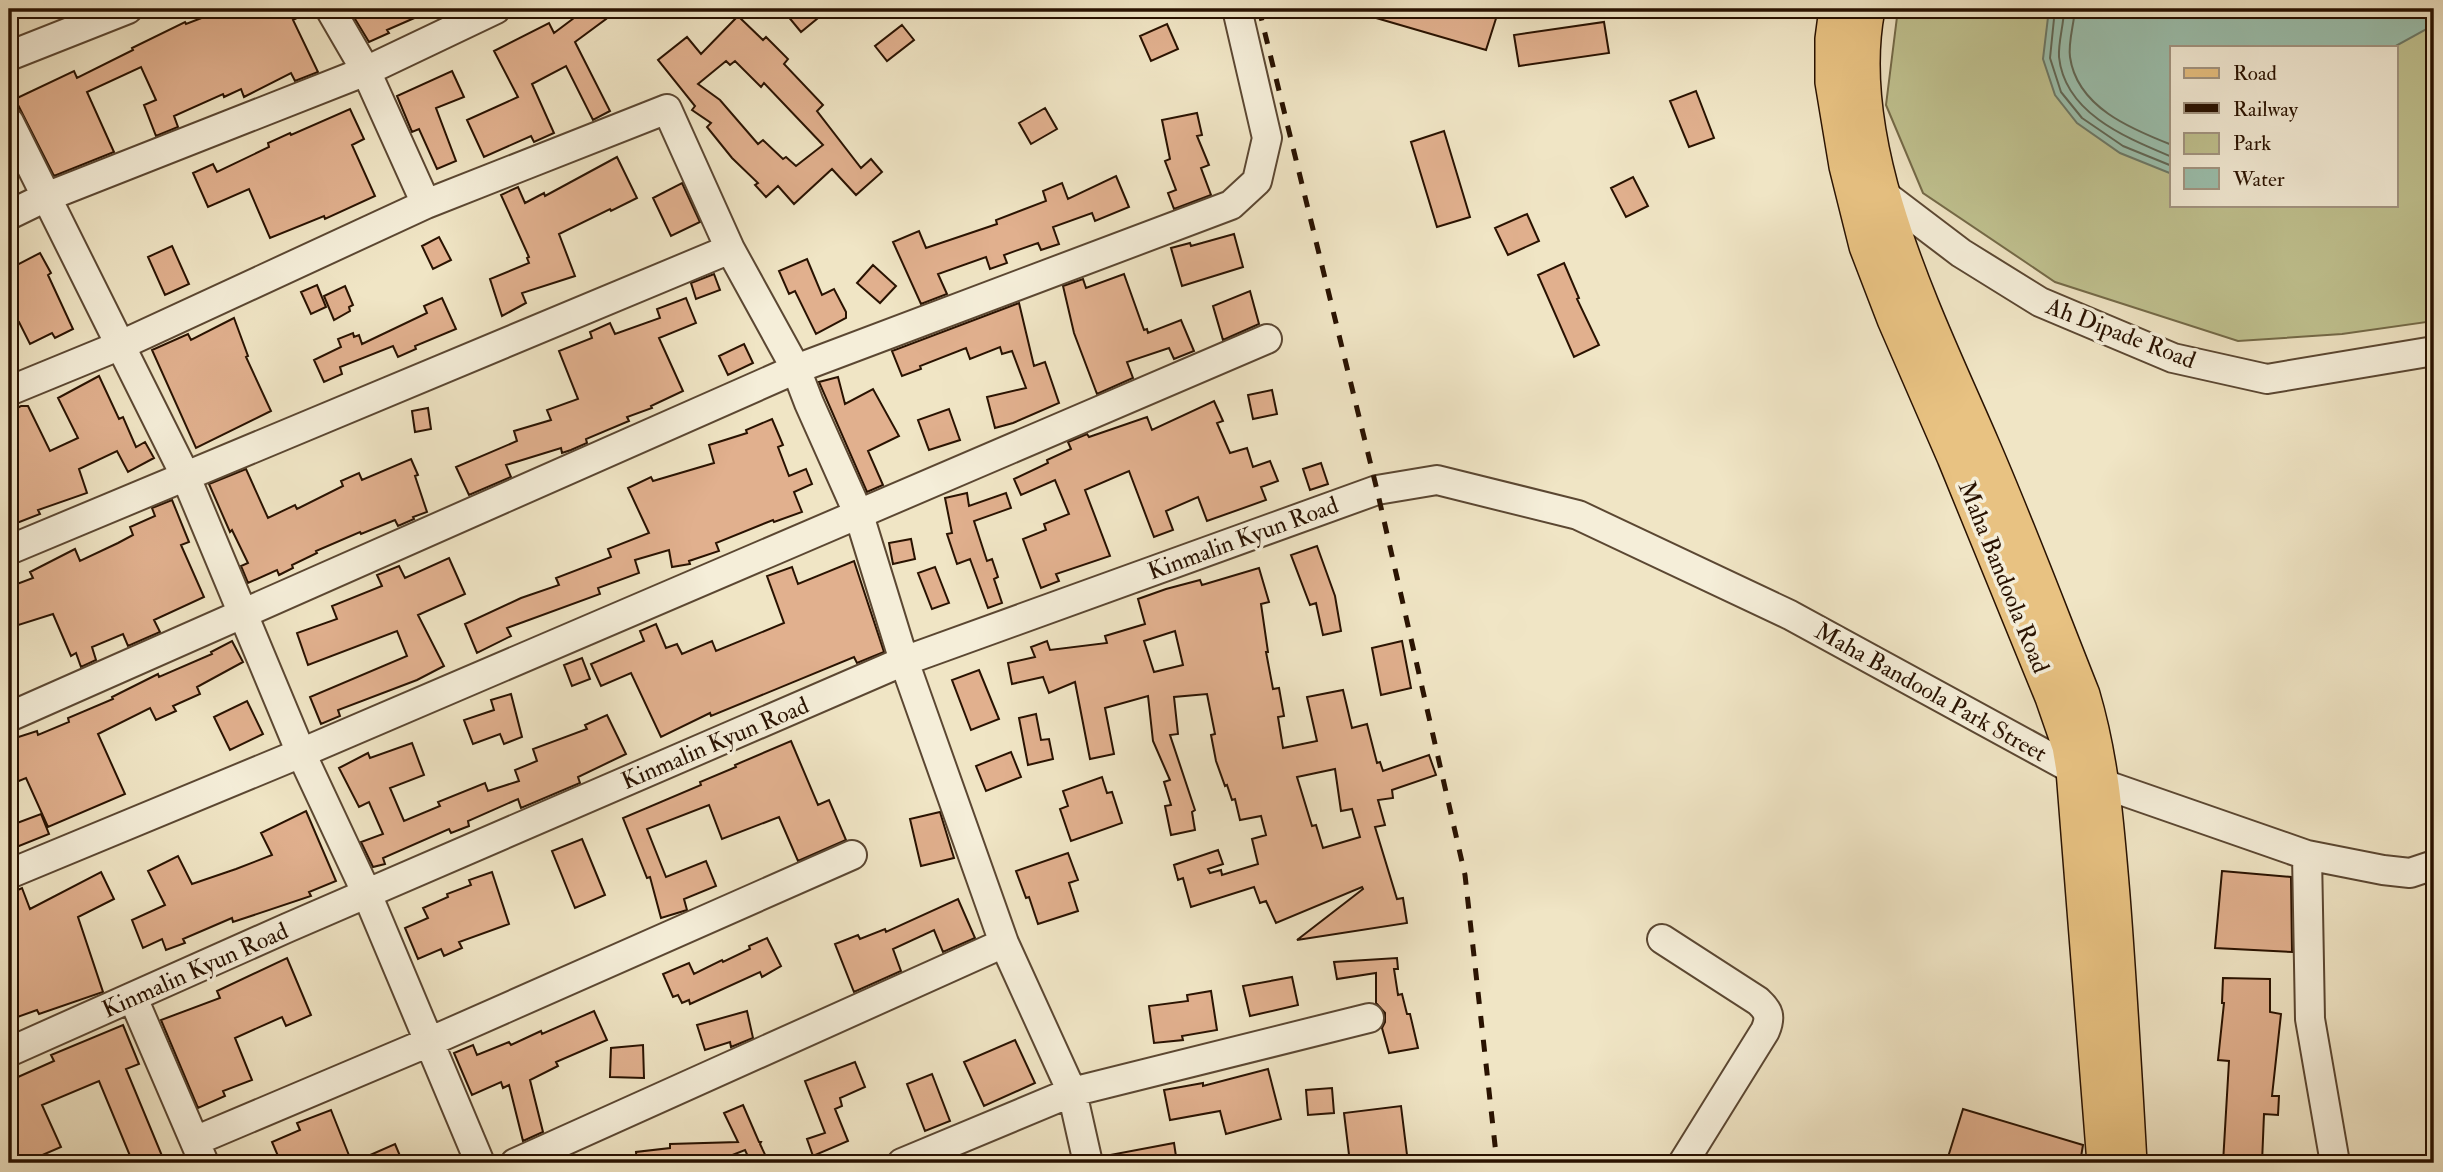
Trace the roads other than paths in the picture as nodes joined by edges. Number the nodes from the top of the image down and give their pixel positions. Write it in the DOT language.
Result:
graph roads {
  1 [pos="128,9"];
  2 [pos="330,9"];
  3 [pos="496,9"];
  4 [pos="1237,9"];
  5 [pos="1837,9"];
  6 [pos="1867,9"];
  7 [pos="9,56"];
  8 [pos="366,72"];
  9 [pos="9,122"];
  10 [pos="1847,166"];
  11 [pos="1881,192"];
  12 [pos="46,197"];
  13 [pos="426,204"];
  14 [pos="9,215"];
  15 [pos="730,249"];
  16 [pos="1267,340"];
  17 [pos="121,345"];
  18 [pos="2434,351"];
  19 [pos="796,369"];
  20 [pos="9,391"];
  21 [pos="185,475"];
  22 [pos="1437,480"];
  23 [pos="859,516"];
  24 [pos="9,550"];
  25 [pos="244,614"];
  26 [pos="904,661"];
  27 [pos="9,716"];
  28 [pos="301,753"];
  29 [pos="2088,777"];
  30 [pos="852,855"];
  31 [pos="2307,855"];
  32 [pos="2434,865"];
  33 [pos="9,874"];
  34 [pos="367,894"];
  35 [pos="1662,939"];
  36 [pos="1004,943"];
  37 [pos="133,998"];
  38 [pos="1369,1018"];
  39 [pos="429,1042"];
  40 [pos="9,1052"];
  41 [pos="1072,1091"];
  42 [pos="200,1152"];
  43 [pos="480,1163"];
  44 [pos="515,1163"];
  45 [pos="902,1163"];
  46 [pos="1088,1163"];
  47 [pos="1683,1163"];
  48 [pos="2105,1163"];
  49 [pos="2129,1163"];
  50 [pos="2335,1163"];
  1 -- 7 [label="street"];
  2 -- 8 [label="street"];
  3 -- 8 [label="street"];
  4 -- 19 [label="street"];
  5 -- 10 [label="main road, Maha Bandoola Road"];
  6 -- 11 [label="main road, Maha Bandoola Road"];
  8 -- 12 [label="street"];
  8 -- 13 [label="street"];
  9 -- 12 [label="street"];
  10 -- 11 [label="street, Ah Dipade Road"];
  10 -- 29 [label="main road, Maha Bandoola Road"];
  11 -- 18 [label="street, Ah Dipade Road"];
  11 -- 29 [label="main road, Maha Bandoola Road"];
  12 -- 14 [label="street"];
  12 -- 17 [label="street"];
  13 -- 15 [label="street"];
  13 -- 17 [label="street"];
  15 -- 19 [label="street"];
  15 -- 21 [label="street"];
  16 -- 23 [label="street"];
  17 -- 20 [label="street"];
  17 -- 21 [label="street"];
  19 -- 23 [label="street"];
  19 -- 25 [label="street"];
  21 -- 24 [label="street"];
  21 -- 25 [label="street"];
  22 -- 26 [label="street, Kinmalin Kyun Road"];
  22 -- 29 [label="street, Maha Bandoola Park Street"];
  23 -- 26 [label="street"];
  23 -- 28 [label="street"];
  25 -- 27 [label="street"];
  25 -- 28 [label="street"];
  26 -- 34 [label="street, Kinmalin Kyun Road"];
  26 -- 36 [label="street"];
  28 -- 33 [label="street"];
  28 -- 34 [label="street"];
  29 -- 31 [label="street, Maha Bandoola Park Street"];
  29 -- 48 [label="main road, Maha Bandoola Road"];
  29 -- 49 [label="main road, Maha Bandoola Road"];
  30 -- 39 [label="street"];
  31 -- 32 [label="street, Maha Bandoola Park Street"];
  31 -- 50 [label="street"];
  34 -- 37 [label="street, Kinmalin Kyun Road"];
  34 -- 39 [label="street"];
  35 -- 47 [label="street"];
  36 -- 41 [label="street"];
  36 -- 44 [label="street"];
  37 -- 40 [label="street, Kinmalin Kyun Road"];
  37 -- 42 [label="street"];
  38 -- 41 [label="street"];
  39 -- 42 [label="street"];
  39 -- 43 [label="street"];
  41 -- 45 [label="street"];
  41 -- 46 [label="street"];
}
